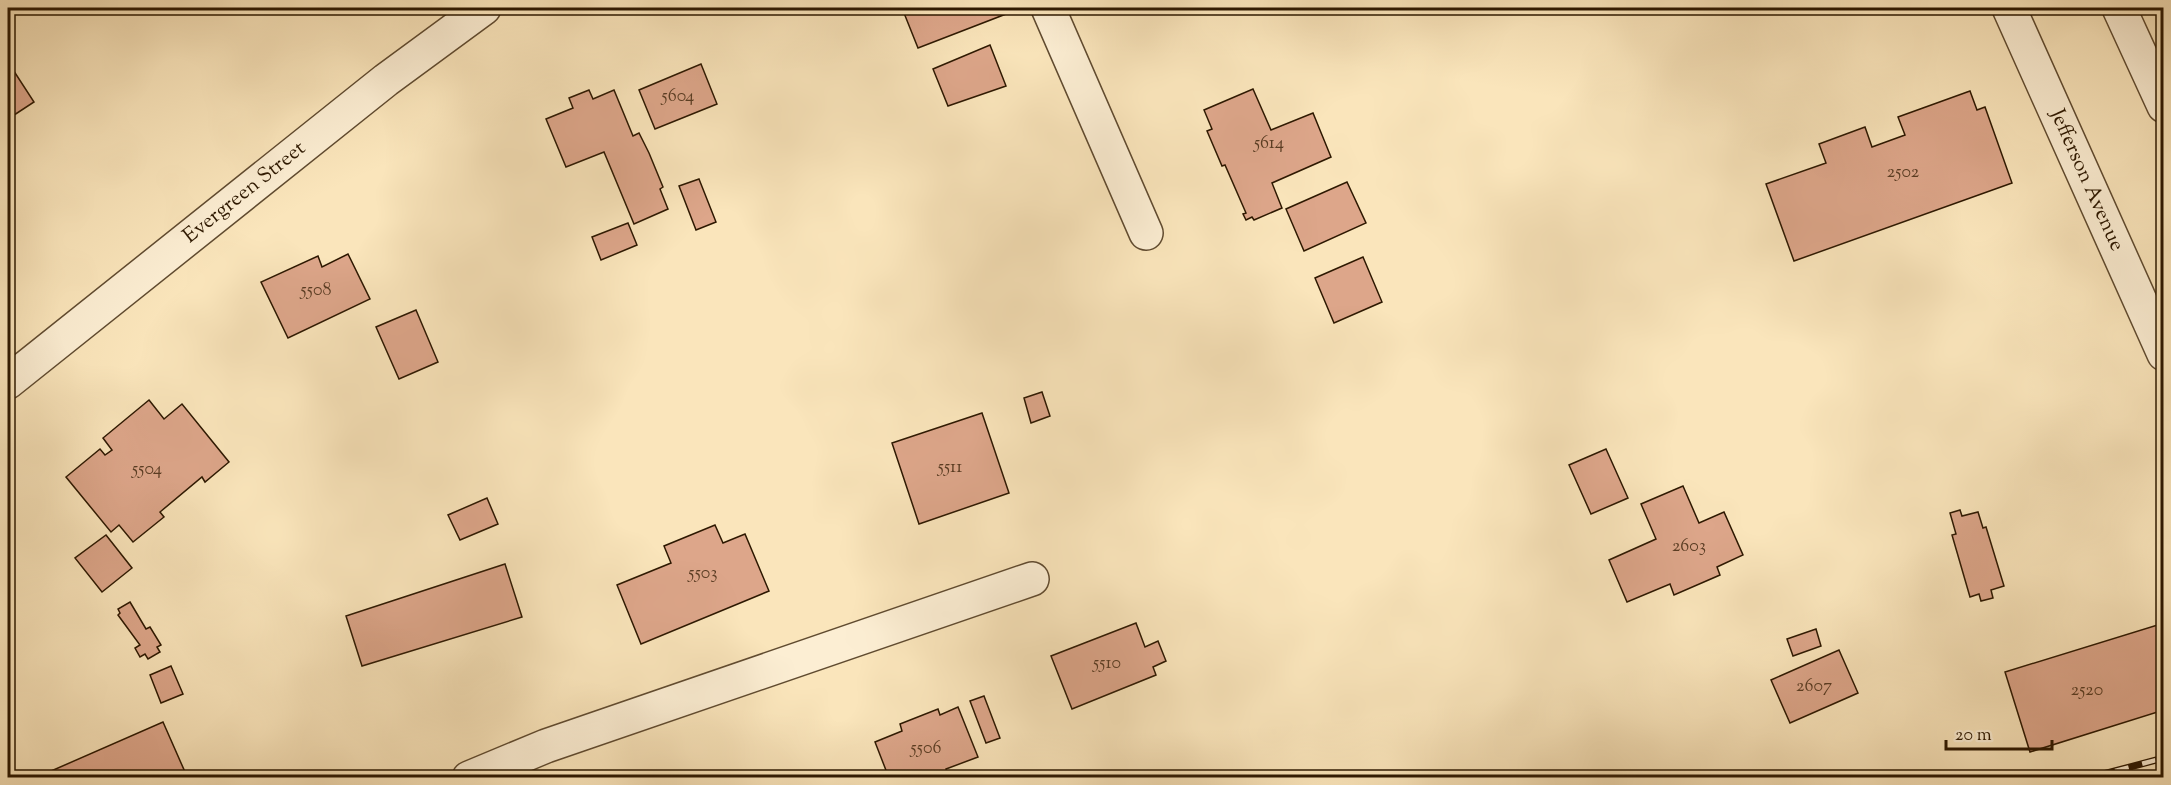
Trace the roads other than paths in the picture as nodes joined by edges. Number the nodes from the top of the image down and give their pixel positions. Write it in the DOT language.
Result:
graph roads {
  1 [pos="484,8"];
  2 [pos="1048,8"];
  3 [pos="2009,8"];
  4 [pos="2119,8"];
  5 [pos="2163,106"];
  6 [pos="1146,233"];
  7 [pos="2163,354"];
  8 [pos="8,382"];
  9 [pos="1032,579"];
  10 [pos="469,777"];
  1 -- 8 [label="street, Evergreen Street"];
  2 -- 6 [label="street"];
  3 -- 7 [label="street, Jefferson Avenue"];
  4 -- 5 [label="street"];
  9 -- 10 [label="street"];
}
